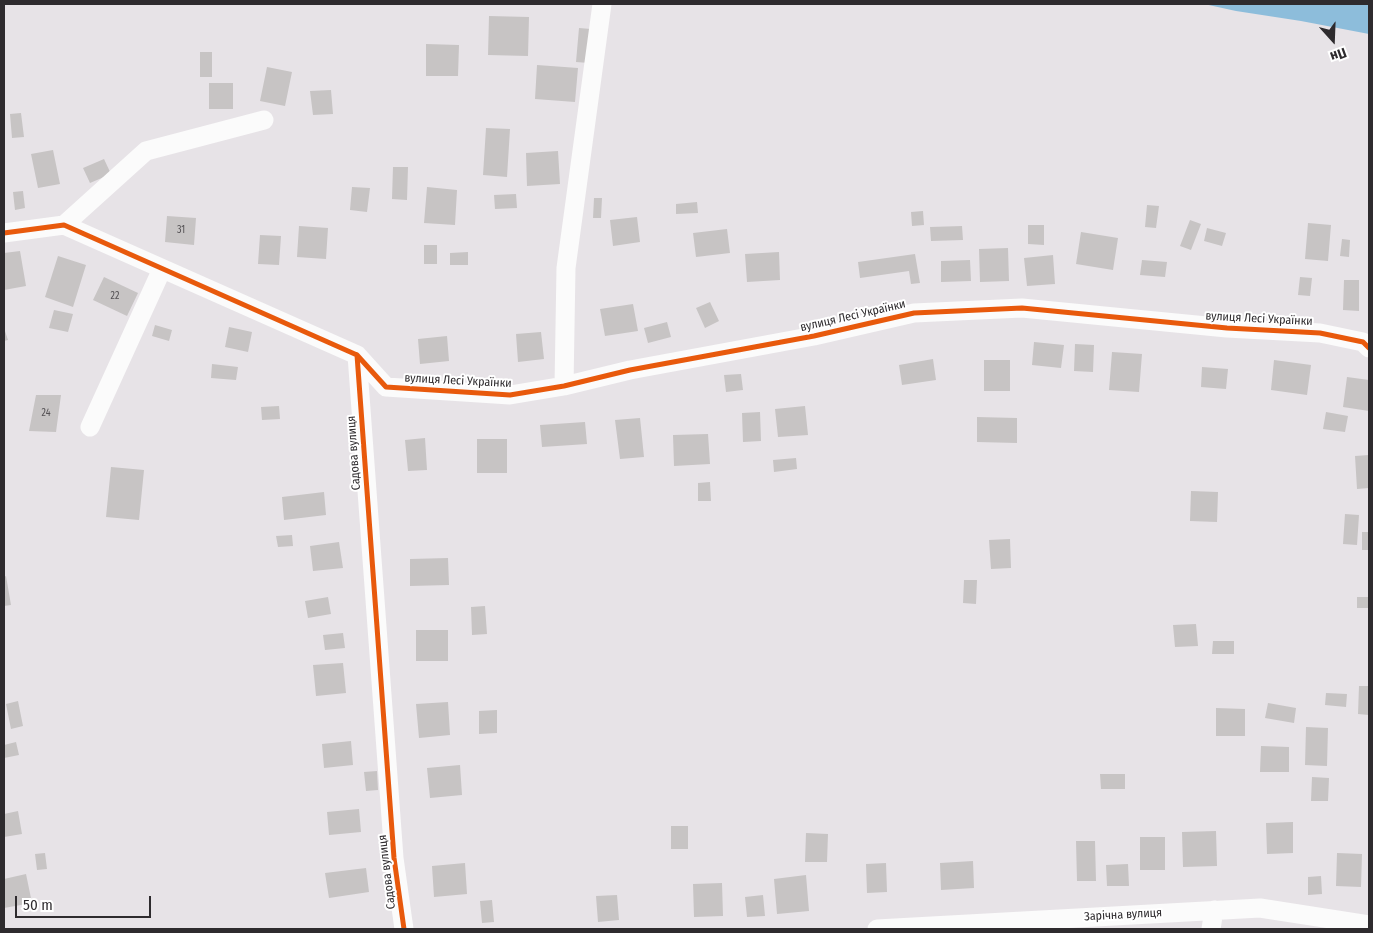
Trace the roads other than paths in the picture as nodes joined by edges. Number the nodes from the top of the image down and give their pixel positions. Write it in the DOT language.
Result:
graph roads {
  1 [pos="602,4"];
  2 [pos="264,120"];
  3 [pos="64,225"];
  4 [pos="4,233"];
  5 [pos="162,269"];
  6 [pos="1369,348"];
  7 [pos="357,355"];
  8 [pos="564,386"];
  9 [pos="90,427"];
  10 [pos="1214,910"];
  11 [pos="1369,925"];
  12 [pos="404,929"];
  13 [pos="876,929"];
  14 [pos="1211,929"];
  1 -- 8 [label="street"];
  2 -- 3 [label="street"];
  3 -- 4 [label="street"];
  3 -- 5 [label="street"];
  5 -- 7 [label="street"];
  5 -- 9 [label="street"];
  6 -- 8 [label="street, вулиця Лесі Українки"];
  7 -- 8 [label="street, вулиця Лесі Українки"];
  7 -- 12 [label="street, Садова вулиця"];
  10 -- 11 [label="street, Зарічна вулиця"];
  10 -- 13 [label="street, Зарічна вулиця"];
  10 -- 14 [label="street"];
}
